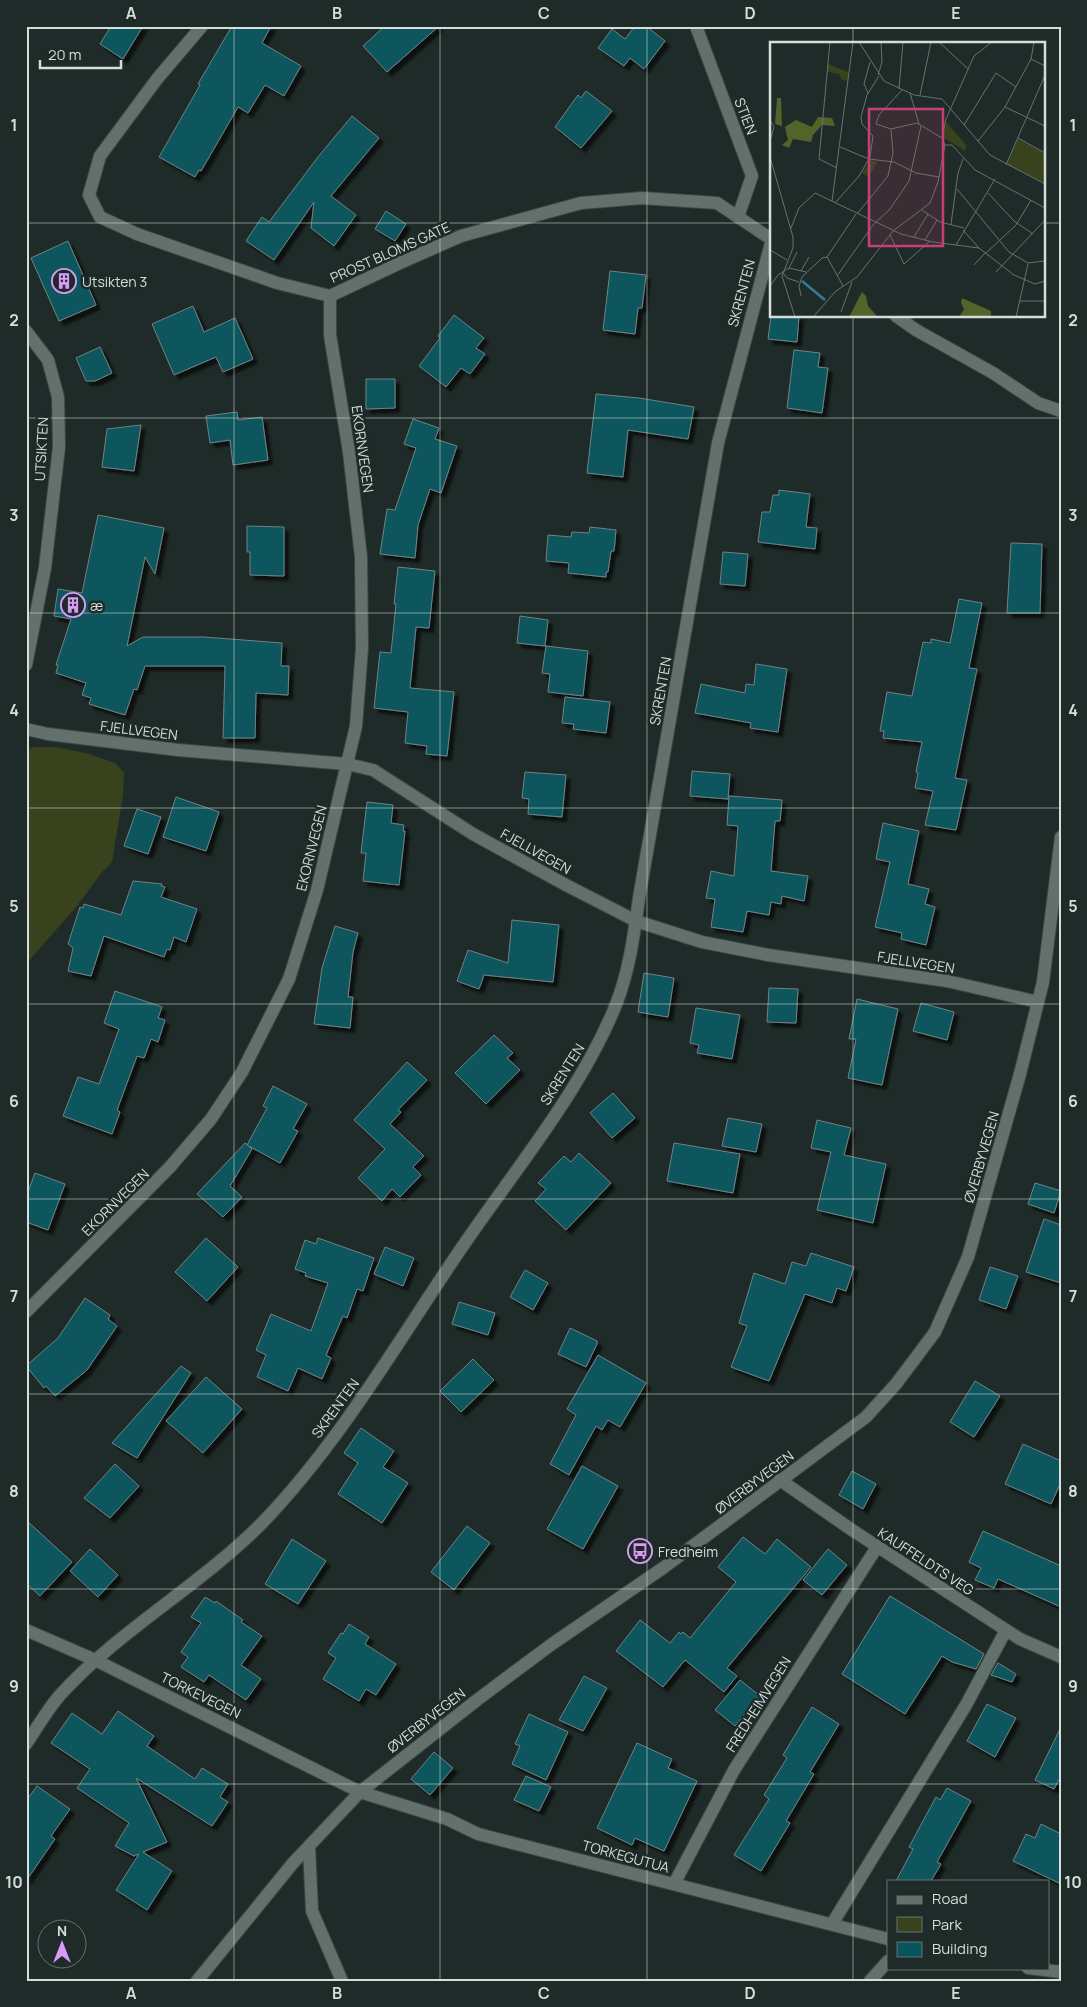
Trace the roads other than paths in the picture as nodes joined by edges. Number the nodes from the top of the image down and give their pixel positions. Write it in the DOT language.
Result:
graph roads {
  1 [pos="202,26"];
  2 [pos="696,26"];
  3 [pos="738,217"];
  4 [pos="770,238"];
  5 [pos="770,247"];
  6 [pos="330,296"];
  7 [pos="899,318"];
  8 [pos="26,331"];
  9 [pos="1061,411"];
  10 [pos="26,665"];
  11 [pos="26,729"];
  12 [pos="347,764"];
  13 [pos="1061,837"];
  14 [pos="636,921"];
  15 [pos="1038,1002"];
  16 [pos="26,1312"];
  17 [pos="780,1480"];
  18 [pos="877,1547"];
  19 [pos="26,1630"];
  20 [pos="1006,1630"];
  21 [pos="1061,1657"];
  22 [pos="95,1660"];
  23 [pos="26,1744"];
  24 [pos="360,1792"];
  25 [pos="309,1846"];
  26 [pos="674,1884"];
  27 [pos="832,1924"];
  28 [pos="887,1939"];
  29 [pos="887,1962"];
  30 [pos="1044,1970"];
  31 [pos="1061,1972"];
  32 [pos="197,1981"];
  33 [pos="342,1981"];
  34 [pos="870,1981"];
  1 -- 6 [label="street, PROST BLOMS GATE"];
  2 -- 3 [label="street, STIEN"];
  3 -- 4 [label="street, PROST BLOMS GATE"];
  3 -- 6 [label="street, PROST BLOMS GATE"];
  5 -- 14 [label="street, SKRENTEN"];
  6 -- 12 [label="street, EKORNVEGEN"];
  7 -- 9 [label="street"];
  8 -- 10 [label="street, UTSIKTEN"];
  11 -- 12 [label="street, FJELLVEGEN"];
  12 -- 14 [label="street, FJELLVEGEN"];
  12 -- 16 [label="street, EKORNVEGEN"];
  13 -- 15 [label="street, ØVERBYVEGEN"];
  14 -- 15 [label="street, FJELLVEGEN"];
  14 -- 22 [label="street, SKRENTEN"];
  15 -- 17 [label="street, ØVERBYVEGEN"];
  17 -- 18 [label="street, KAUFFELDTS VEG"];
  17 -- 24 [label="street, ØVERBYVEGEN"];
  18 -- 20 [label="street, KAUFFELDTS VEG"];
  18 -- 26 [label="street, FREDHEIMVEGEN"];
  19 -- 22 [label="street, TORKEVEGEN"];
  20 -- 21 [label="street, KAUFFELDTS VEG"];
  20 -- 27 [label="street"];
  22 -- 23 [label="street, SKRENTEN"];
  22 -- 24 [label="street, TORKEVEGEN"];
  24 -- 25 [label="street, ØVERBYVEGEN"];
  24 -- 26 [label="street, TORKEGUTUA"];
  25 -- 32 [label="street, ØVERBYVEGEN"];
  25 -- 33 [label="street"];
  26 -- 27 [label="street, TORKEGUTUA"];
  27 -- 28 [label="street, TORKEGUTUA"];
  29 -- 34 [label="street"];
  30 -- 31 [label="street"];
}
